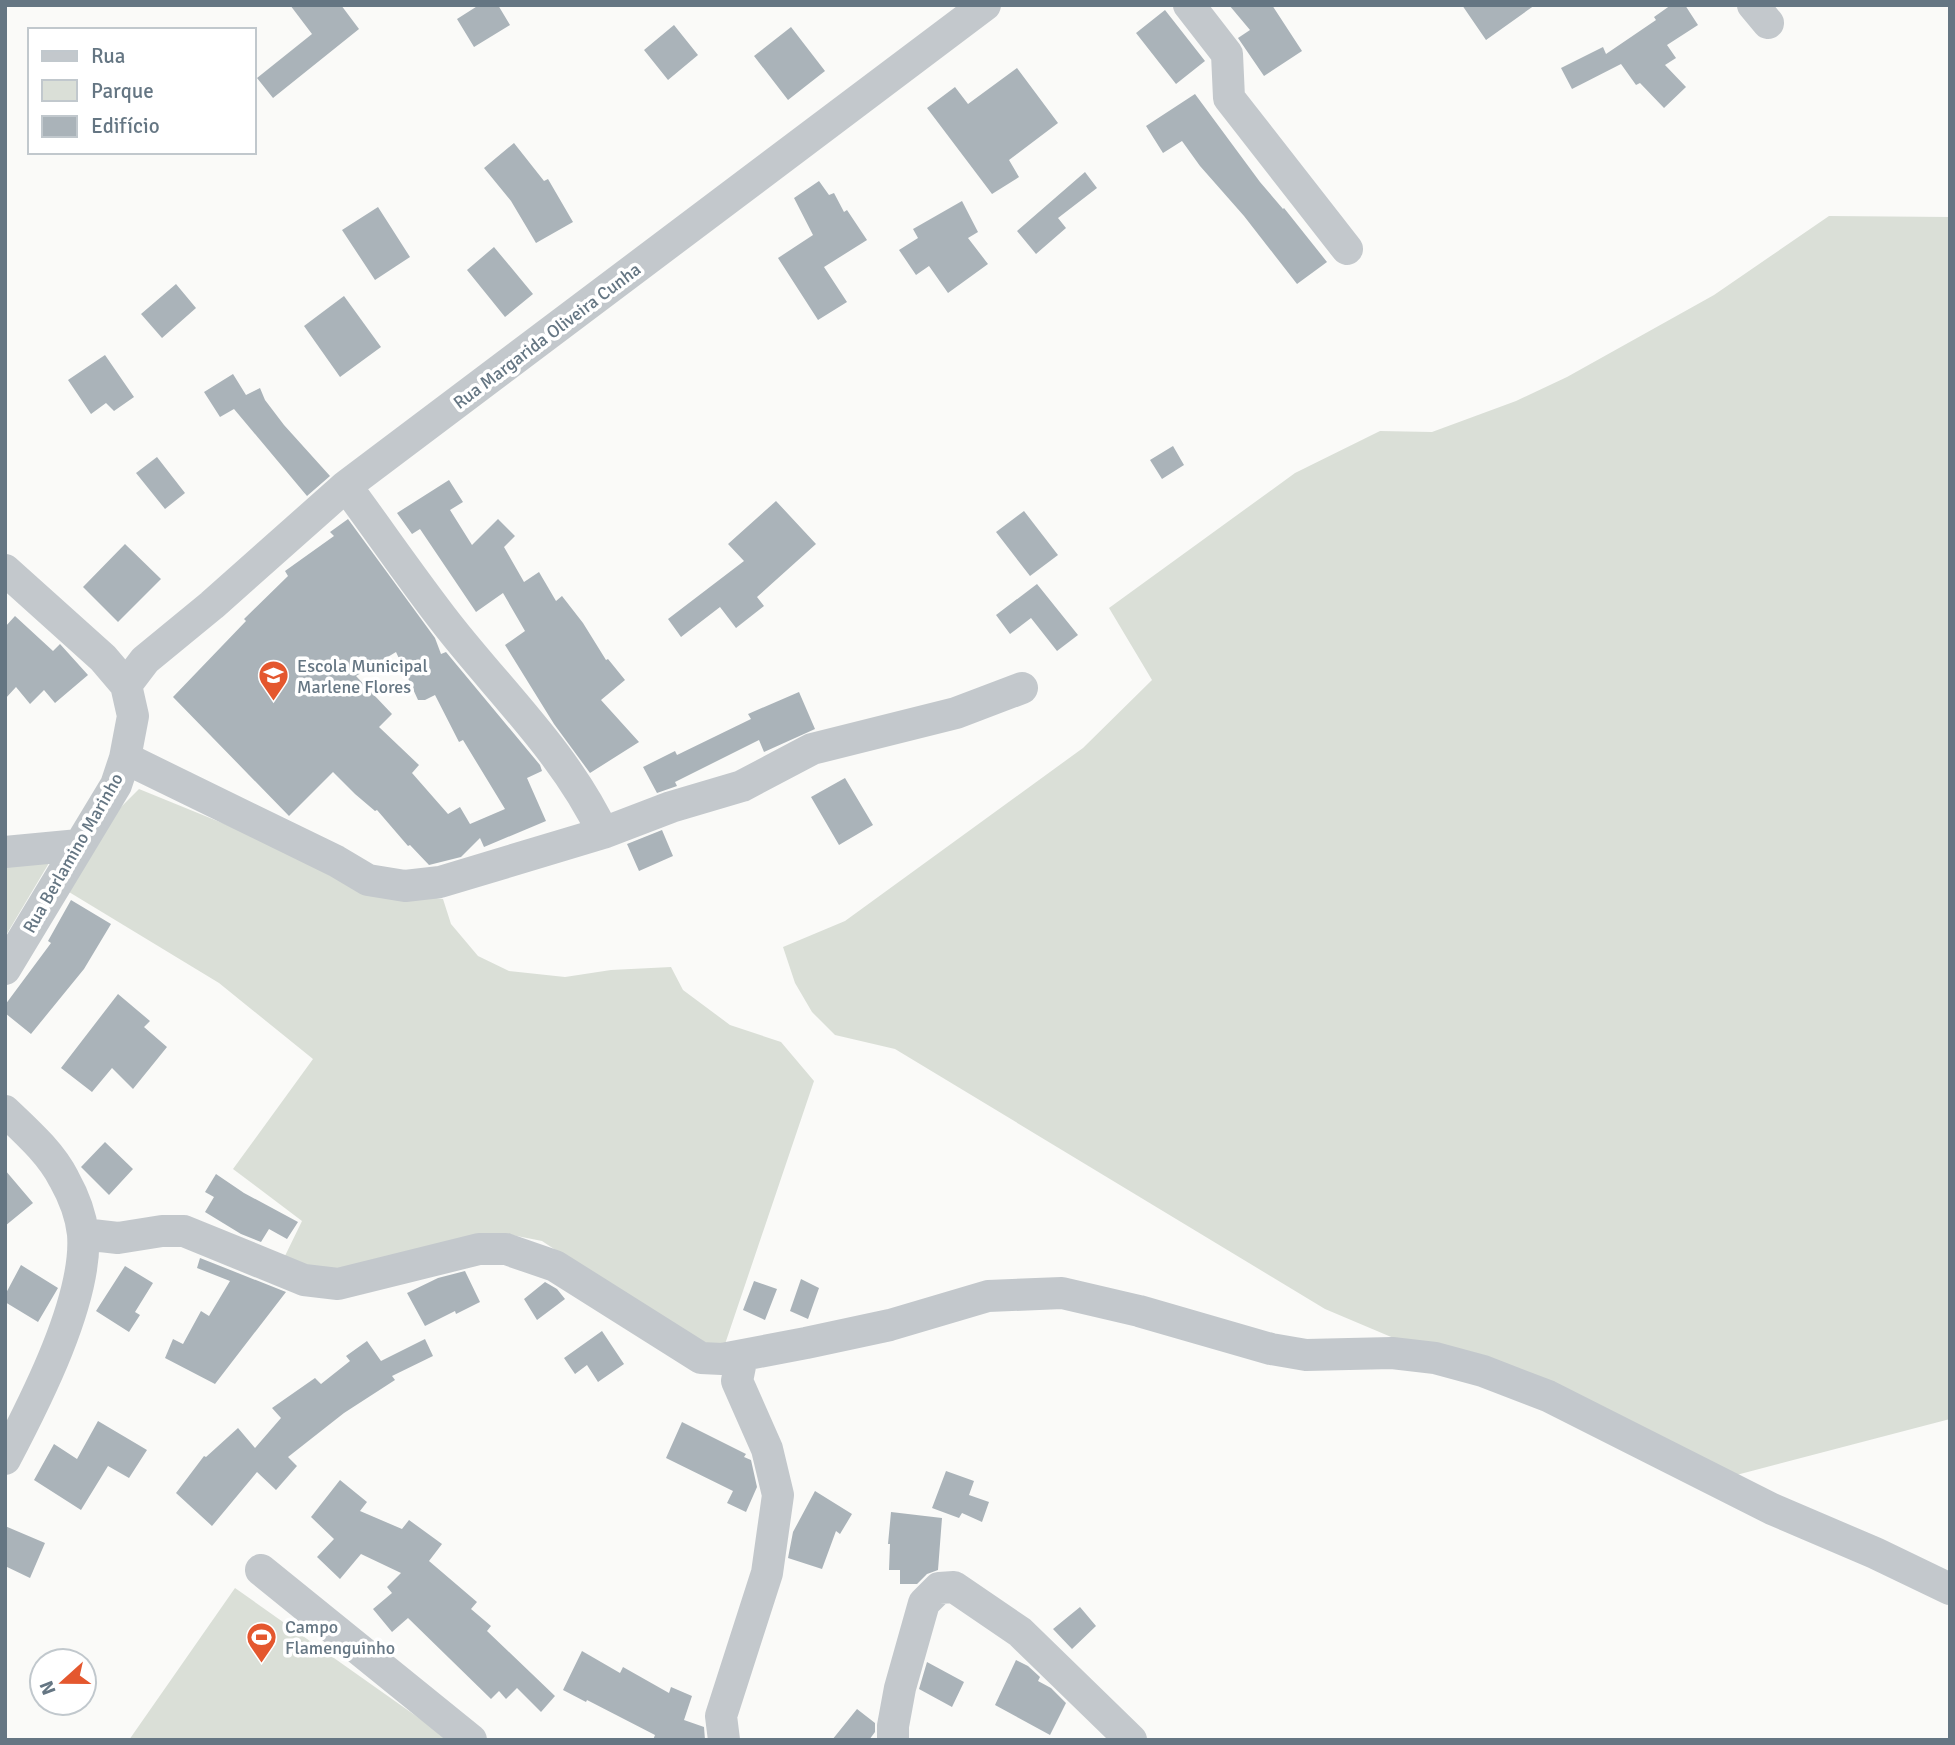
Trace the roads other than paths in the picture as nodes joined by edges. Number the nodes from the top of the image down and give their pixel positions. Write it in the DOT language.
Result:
graph roads {
  1 [pos="1189,5"];
  2 [pos="966,11"];
  3 [pos="1347,249"];
  4 [pos="346,486"];
  5 [pos="5,570"];
  6 [pos="125,684"];
  7 [pos="1022,688"];
  8 [pos="125,758"];
  9 [pos="603,833"];
  10 [pos="79,845"];
  11 [pos="5,852"];
  12 [pos="5,969"];
  13 [pos="5,1111"];
  14 [pos="83,1234"];
  15 [pos="742,1356"];
  16 [pos="5,1459"];
  17 [pos="261,1570"];
  18 [pos="1950,1589"];
  19 [pos="471,1740"];
  20 [pos="724,1740"];
  21 [pos="893,1740"];
  22 [pos="1132,1740"];
  1 -- 3 [label="street"];
  2 -- 4 [label="street, Rua Margarida Oliveira Cunha"];
  4 -- 6 [label="street, Rua Margarida Oliveira Cunha"];
  4 -- 9 [label="street"];
  5 -- 6 [label="street, Rua Berlamino Marinho"];
  6 -- 8 [label="street, Rua Berlamino Marinho"];
  7 -- 9 [label="street"];
  8 -- 9 [label="street"];
  8 -- 10 [label="street, Rua Berlamino Marinho"];
  10 -- 11 [label="street"];
  10 -- 12 [label="street, Rua Berlamino Marinho"];
  13 -- 14 [label="street"];
  14 -- 15 [label="street"];
  14 -- 16 [label="street"];
  15 -- 18 [label="street"];
  15 -- 20 [label="street"];
  17 -- 19 [label="street"];
  21 -- 22 [label="street"];
}
